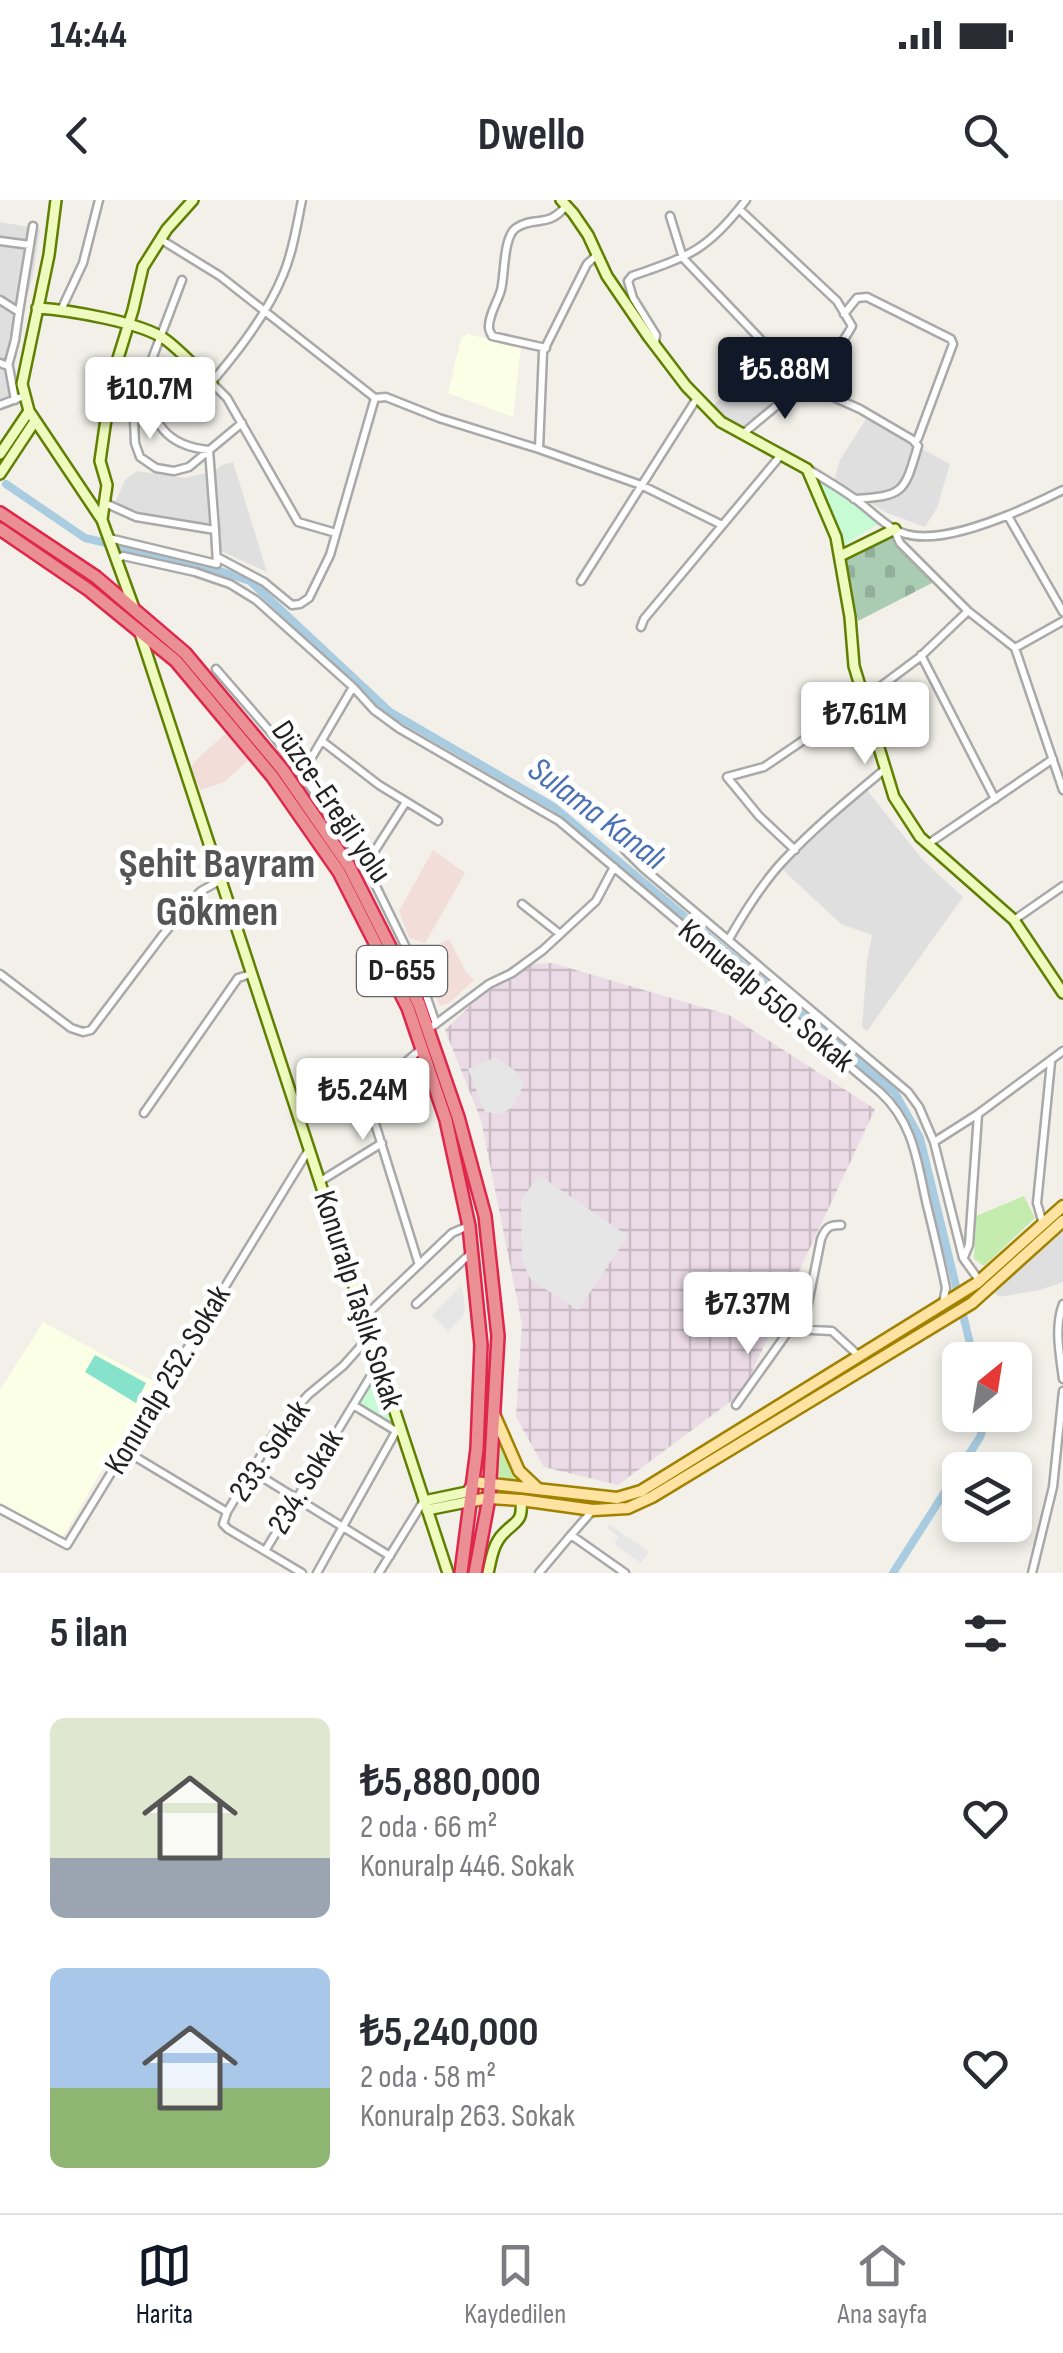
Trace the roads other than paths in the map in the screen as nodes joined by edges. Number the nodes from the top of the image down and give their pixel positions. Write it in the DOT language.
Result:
graph roads {
  1 [pos="56,200"];
  2 [pos="99,200"];
  3 [pos="193,200"];
  4 [pos="302,200"];
  5 [pos="746,200"];
  6 [pos="564,203"];
  7 [pos="739,209"];
  8 [pos="670,216"];
  9 [pos="33,226"];
  10 [pos="160,240"];
  11 [pos="0,242"];
  12 [pos="30,245"];
  13 [pos="597,254"];
  14 [pos="683,258"];
  15 [pos="182,280"];
  16 [pos="0,300"];
  17 [pos="37,308"];
  18 [pos="61,310"];
  19 [pos="264,311"];
  20 [pos="19,312"];
  21 [pos="844,314"];
  22 [pos="129,325"];
  23 [pos="160,336"];
  24 [pos="655,345"];
  25 [pos="546,348"];
  26 [pos="4,365"];
  27 [pos="144,380"];
  28 [pos="212,383"];
  29 [pos="802,383"];
  30 [pos="0,392"];
  31 [pos="17,396"];
  32 [pos="374,398"];
  33 [pos="697,398"];
  34 [pos="194,402"];
  35 [pos="0,405"];
  36 [pos="32,416"];
  37 [pos="242,423"];
  38 [pos="743,434"];
  39 [pos="914,442"];
  40 [pos="539,449"];
  41 [pos="208,450"];
  42 [pos="0,454"];
  43 [pos="782,454"];
  44 [pos="807,469"];
  45 [pos="0,474"];
  46 [pos="642,485"];
  47 [pos="1063,490"];
  48 [pos="854,498"];
  49 [pos="105,503"];
  50 [pos="0,513"];
  51 [pos="1008,516"];
  52 [pos="102,520"];
  53 [pos="722,525"];
  54 [pos="0,529"];
  55 [pos="895,529"];
  56 [pos="215,530"];
  57 [pos="336,533"];
  58 [pos="108,537"];
  59 [pos="840,556"];
  60 [pos="217,557"];
  61 [pos="115,559"];
  62 [pos="581,580"];
  63 [pos="134,608"];
  64 [pos="968,611"];
  65 [pos="1063,612"];
  66 [pos="1063,621"];
  67 [pos="642,627"];
  68 [pos="138,628"];
  69 [pos="1014,648"];
  70 [pos="922,655"];
  71 [pos="216,669"];
  72 [pos="353,687"];
  73 [pos="864,698"];
  74 [pos="322,742"];
  75 [pos="1053,759"];
  76 [pos="886,769"];
  77 [pos="302,774"];
  78 [pos="1063,790"];
  79 [pos="995,799"];
  80 [pos="406,802"];
  81 [pos="438,821"];
  82 [pos="928,844"];
  83 [pos="625,850"];
  84 [pos="794,850"];
  85 [pos="365,866"];
  86 [pos="614,867"];
  87 [pos="221,880"];
  88 [pos="1063,886"];
  89 [pos="522,904"];
  90 [pos="1014,920"];
  91 [pos="560,934"];
  92 [pos="729,939"];
  93 [pos="0,974"];
  94 [pos="252,974"];
  95 [pos="1063,992"];
  96 [pos="432,1026"];
  97 [pos="422,1048"];
  98 [pos="1063,1051"];
  99 [pos="1051,1062"];
  100 [pos="144,1113"];
  101 [pos="978,1114"];
  102 [pos="382,1142"];
  103 [pos="934,1142"];
  104 [pos="309,1150"];
  105 [pos="319,1182"];
  106 [pos="1063,1206"];
  107 [pos="1063,1221"];
  108 [pos="841,1225"];
  109 [pos="1043,1225"];
  110 [pos="469,1226"];
  111 [pos="472,1252"];
  112 [pos="964,1258"];
  113 [pos="419,1265"];
  114 [pos="978,1282"];
  115 [pos="946,1303"];
  116 [pos="416,1304"];
  117 [pos="1063,1304"];
  118 [pos="364,1317"];
  119 [pos="790,1329"];
  120 [pos="370,1336"];
  121 [pos="860,1357"];
  122 [pos="379,1362"];
  123 [pos="1063,1379"];
  124 [pos="1063,1391"];
  125 [pos="353,1404"];
  126 [pos="736,1405"];
  127 [pos="493,1412"];
  128 [pos="398,1428"];
  129 [pos="124,1450"];
  130 [pos="252,1471"];
  131 [pos="474,1482"];
  132 [pos="490,1483"];
  133 [pos="538,1489"];
  134 [pos="489,1498"];
  135 [pos="296,1499"];
  136 [pos="472,1500"];
  137 [pos="522,1500"];
  138 [pos="426,1506"];
  139 [pos="0,1509"];
  140 [pos="593,1510"];
  141 [pos="227,1512"];
  142 [pos="342,1527"];
  143 [pos="571,1535"];
  144 [pos="265,1551"];
  145 [pos="390,1556"];
  146 [pos="302,1573"];
  147 [pos="316,1573"];
  148 [pos="379,1573"];
  149 [pos="448,1573"];
  150 [pos="461,1573"];
  151 [pos="475,1573"];
  152 [pos="488,1573"];
  153 [pos="539,1573"];
  154 [pos="625,1573"];
  155 [pos="1032,1573"];
  1 -- 17 [label="street"];
  2 -- 18 [label="street"];
  3 -- 10 [label="street"];
  4 -- 19 [label="street"];
  5 -- 7 [label="street"];
  6 -- 13 [label="street"];
  6 -- 25 [label="street"];
  7 -- 14 [label="street"];
  7 -- 21 [label="street"];
  8 -- 14 [label="street"];
  9 -- 12 [label="street"];
  10 -- 19 [label="street"];
  10 -- 22 [label="street"];
  11 -- 12 [label="street"];
  12 -- 20 [label="street"];
  13 -- 24 [label="street"];
  13 -- 25 [label="street"];
  14 -- 24 [label="street"];
  14 -- 29 [label="street"];
  15 -- 23 [label="street"];
  16 -- 20 [label="street"];
  17 -- 18 [label="street"];
  17 -- 31 [label="street"];
  18 -- 22 [label="street"];
  19 -- 28 [label="street"];
  19 -- 32 [label="street"];
  20 -- 26 [label="street"];
  21 -- 29 [label="street"];
  21 -- 39 [label="street"];
  22 -- 23 [label="street"];
  22 -- 49 [label="street"];
  23 -- 27 [label="street"];
  23 -- 28 [label="street"];
  24 -- 33 [label="street"];
  25 -- 40 [label="street"];
  26 -- 31 [label="street"];
  27 -- 41 [label="street"];
  27 -- 41 [label="street"];
  28 -- 34 [label="street"];
  28 -- 37 [label="street"];
  29 -- 38 [label="street"];
  29 -- 39 [label="street"];
  30 -- 31 [label="street"];
  31 -- 35 [label="street"];
  31 -- 36 [label="street"];
  32 -- 40 [label="street"];
  32 -- 57 [label="street"];
  33 -- 38 [label="street"];
  33 -- 46 [label="street"];
  36 -- 42 [label="street"];
  36 -- 45 [label="street"];
  36 -- 52 [label="street"];
  37 -- 41 [label="street"];
  37 -- 57 [label="street"];
  38 -- 43 [label="street"];
  39 -- 48 [label="street"];
  40 -- 46 [label="street"];
  41 -- 56 [label="street"];
  43 -- 44 [label="street"];
  43 -- 53 [label="street"];
  44 -- 48 [label="street"];
  44 -- 59 [label="street"];
  46 -- 53 [label="street"];
  46 -- 62 [label="street"];
  47 -- 51 [label="street"];
  48 -- 55 [label="street"];
  49 -- 52 [label="street"];
  49 -- 56 [label="street"];
  50 -- 63 [label="highway, Düzce-Ereğli yolu / D-655"];
  51 -- 55 [label="street"];
  51 -- 65 [label="street"];
  52 -- 58 [label="street"];
  53 -- 67 [label="street"];
  54 -- 68 [label="highway, Düzce-Ereğli yolu"];
  55 -- 59 [label="street"];
  55 -- 64 [label="street"];
  56 -- 60 [label="street"];
  57 -- 60 [label="street"];
  58 -- 60 [label="street"];
  58 -- 61 [label="street"];
  59 -- 73 [label="street"];
  61 -- 63 [label="street"];
  61 -- 72 [label="street, Konuealp 550. Sokak"];
  63 -- 96 [label="highway, Düzce-Ereğli yolu / D-655"];
  64 -- 69 [label="street"];
  64 -- 70 [label="street"];
  66 -- 69 [label="street"];
  68 -- 87 [label="street, Konuralp Taşlık Sokak"];
  68 -- 97 [label="highway, Düzce-Ereğli yolu"];
  69 -- 75 [label="street"];
  70 -- 73 [label="street"];
  70 -- 79 [label="street"];
  71 -- 77 [label="street"];
  72 -- 74 [label="street"];
  72 -- 86 [label="street, Konuealp 550. Sokak"];
  73 -- 76 [label="street"];
  73 -- 84 [label="street"];
  74 -- 77 [label="street"];
  74 -- 80 [label="street"];
  75 -- 78 [label="street"];
  75 -- 79 [label="street"];
  76 -- 82 [label="street"];
  76 -- 84 [label="street"];
  77 -- 85 [label="street"];
  79 -- 82 [label="street"];
  80 -- 81 [label="street"];
  80 -- 85 [label="street"];
  82 -- 90 [label="street"];
  83 -- 92 [label="street"];
  84 -- 92 [label="street"];
  85 -- 96 [label="street"];
  86 -- 91 [label="street"];
  86 -- 115 [label="street, Konuealp 550. Sokak"];
  87 -- 93 [label="street"];
  87 -- 94 [label="street, Konuralp Taşlık Sokak"];
  88 -- 90 [label="street"];
  89 -- 91 [label="street"];
  90 -- 95 [label="street"];
  91 -- 96 [label="street"];
  92 -- 103 [label="street"];
  94 -- 100 [label="street"];
  94 -- 104 [label="street, Konuralp Taşlık Sokak"];
  96 -- 127 [label="highway, Düzce-Ereğli yolu / D-655"];
  97 -- 102 [label="street"];
  97 -- 110 [label="highway, Düzce-Ereğli yolu"];
  98 -- 99 [label="street"];
  99 -- 101 [label="street"];
  99 -- 109 [label="street"];
  101 -- 103 [label="street"];
  101 -- 112 [label="street"];
  102 -- 105 [label="street"];
  102 -- 113 [label="street"];
  103 -- 112 [label="street"];
  104 -- 105 [label="street, Konuralp Taşlık Sokak"];
  104 -- 129 [label="street, Konuralp 252. Sokak"];
  105 -- 118 [label="street, Konuralp Taşlık Sokak"];
  106 -- 109 [label="main road"];
  107 -- 140 [label="main road"];
  108 -- 119 [label="street"];
  109 -- 114 [label="main road"];
  110 -- 111 [label="highway, Düzce-Ereğli yolu"];
  110 -- 113 [label="street"];
  111 -- 116 [label="street"];
  111 -- 131 [label="highway, Düzce-Ereğli yolu"];
  112 -- 114 [label="street"];
  113 -- 118 [label="street"];
  114 -- 115 [label="main road"];
  115 -- 121 [label="main road"];
  117 -- 123 [label="street"];
  118 -- 120 [label="street, Konuralp Taşlık Sokak"];
  119 -- 121 [label="street"];
  119 -- 126 [label="street"];
  120 -- 122 [label="street, Konuralp Taşlık Sokak"];
  120 -- 130 [label="street, 233. Sokak"];
  121 -- 133 [label="main road"];
  122 -- 125 [label="street, 234. Sokak"];
  122 -- 128 [label="street, Konuralp Taşlık Sokak"];
  124 -- 155 [label="street"];
  125 -- 128 [label="street"];
  125 -- 135 [label="street, 234. Sokak"];
  127 -- 132 [label="highway, Düzce-Ereğli yolu / D-655"];
  127 -- 133 [label="main road"];
  128 -- 138 [label="street, Konuralp Taşlık Sokak"];
  128 -- 142 [label="street"];
  129 -- 139 [label="street, Konuralp 252. Sokak"];
  129 -- 141 [label="street"];
  130 -- 135 [label="street"];
  130 -- 141 [label="street, 233. Sokak"];
  131 -- 132 [label="main road"];
  131 -- 136 [label="highway, Düzce-Ereğli yolu"];
  131 -- 138 [label="street"];
  132 -- 133 [label="main road"];
  132 -- 134 [label="highway, Düzce-Ereğli yolu / D-655"];
  134 -- 136 [label="main road"];
  134 -- 137 [label="main road"];
  134 -- 151 [label="highway, Düzce-Ereğli yolu / D-655"];
  135 -- 142 [label="street"];
  135 -- 144 [label="street, 234. Sokak"];
  136 -- 138 [label="street"];
  136 -- 150 [label="highway, Düzce-Ereğli yolu"];
  137 -- 140 [label="main road"];
  137 -- 152 [label="street"];
  138 -- 145 [label="street"];
  138 -- 149 [label="street, Konuralp Taşlık Sokak"];
  140 -- 143 [label="street"];
  141 -- 144 [label="street, 233. Sokak"];
  142 -- 145 [label="street"];
  142 -- 147 [label="street"];
  143 -- 153 [label="street"];
  143 -- 154 [label="street"];
  144 -- 146 [label="street"];
  145 -- 148 [label="street"];
}
